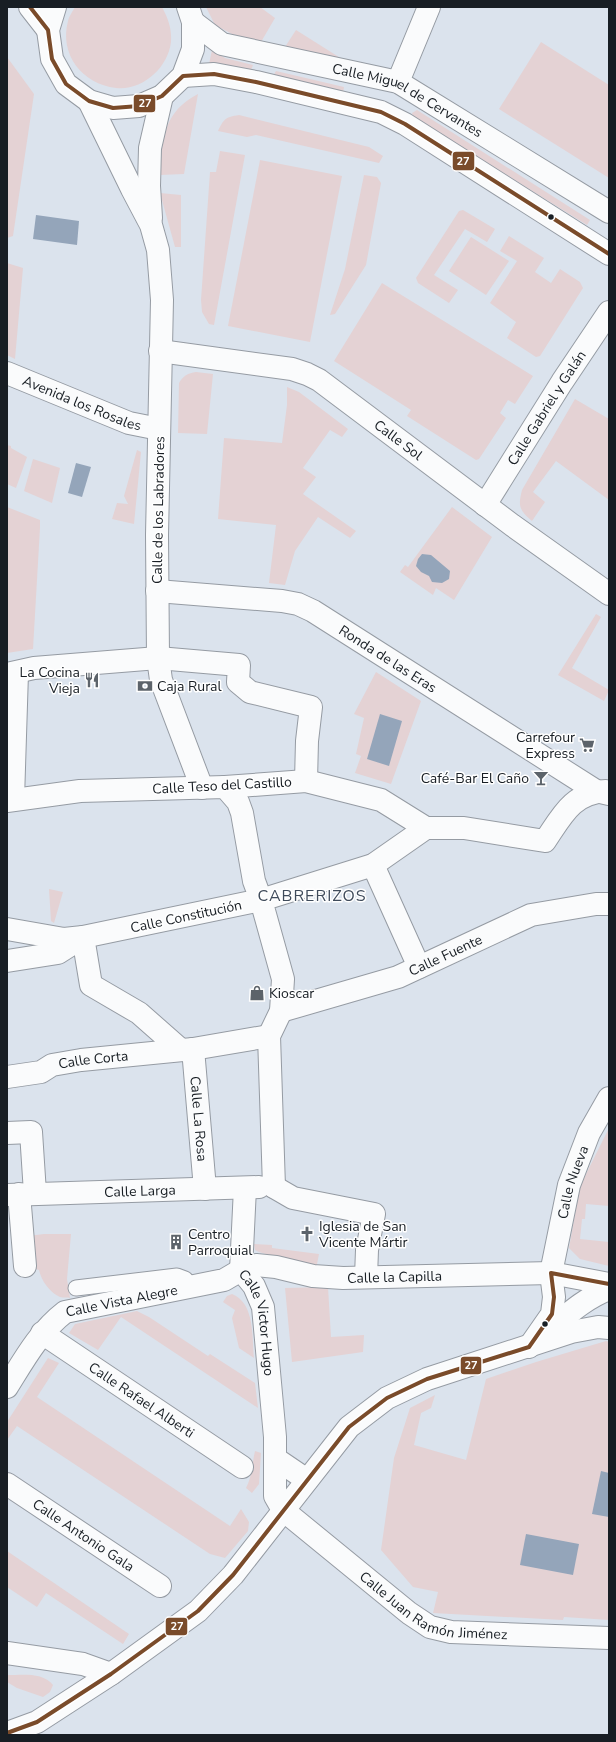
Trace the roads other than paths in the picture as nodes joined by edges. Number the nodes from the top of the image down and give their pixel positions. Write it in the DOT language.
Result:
graph roads {
  1 [pos="30,7"];
  2 [pos="55,7"];
  3 [pos="428,7"];
  4 [pos="191,14"];
  5 [pos="48,30"];
  6 [pos="182,76"];
  7 [pos="398,82"];
  8 [pos="162,96"];
  9 [pos="90,101"];
  10 [pos="609,212"];
  11 [pos="151,225"];
  12 [pos="609,254"];
  13 [pos="609,312"];
  14 [pos="160,351"];
  15 [pos="7,373"];
  16 [pos="159,429"];
  17 [pos="486,505"];
  18 [pos="157,591"];
  19 [pos="609,594"];
  20 [pos="158,658"];
  21 [pos="12,673"];
  22 [pos="306,781"];
  23 [pos="225,787"];
  24 [pos="202,788"];
  25 [pos="605,792"];
  26 [pos="10,800"];
  27 [pos="426,828"];
  28 [pos="378,862"];
  29 [pos="261,900"];
  30 [pos="609,904"];
  31 [pos="7,928"];
  32 [pos="83,937"];
  33 [pos="7,961"];
  34 [pos="419,967"];
  35 [pos="281,1010"];
  36 [pos="269,1036"];
  37 [pos="187,1050"];
  38 [pos="7,1077"];
  39 [pos="609,1098"];
  40 [pos="7,1133"];
  41 [pos="274,1187"];
  42 [pos="245,1188"];
  43 [pos="205,1189"];
  44 [pos="20,1194"];
  45 [pos="25,1266"];
  46 [pos="241,1270"];
  47 [pos="551,1273"];
  48 [pos="366,1278"];
  49 [pos="76,1288"];
  50 [pos="193,1288"];
  51 [pos="604,1289"];
  52 [pos="47,1327"];
  53 [pos="604,1328"];
  54 [pos="529,1347"];
  55 [pos="10,1374"];
  56 [pos="276,1459"];
  57 [pos="242,1466"];
  58 [pos="307,1480"];
  59 [pos="7,1484"];
  60 [pos="283,1510"];
  61 [pos="160,1586"];
  62 [pos="609,1638"];
  63 [pos="7,1653"];
  64 [pos="111,1674"];
  65 [pos="7,1733"];
  1 -- 5 [label="street"];
  2 -- 5 [label="street"];
  3 -- 7 [label="street"];
  4 -- 6 [label="street"];
  4 -- 7 [label="street, Calle Miguel de Cervantes"];
  5 -- 9 [label="street"];
  6 -- 8 [label="street"];
  6 -- 12 [label="street, Calle Miguel de Cervantes"];
  7 -- 10 [label="street, Calle Miguel de Cervantes"];
  8 -- 9 [label="street"];
  8 -- 11 [label="street, Calle de los Labradores"];
  9 -- 11 [label="street, Calle de los Labradores"];
  11 -- 14 [label="street, Calle de los Labradores"];
  13 -- 17 [label="street, Calle Gabriel y Galán"];
  14 -- 16 [label="street, Calle de los Labradores"];
  14 -- 17 [label="street, Calle Sol"];
  15 -- 16 [label="street, Avenida los Rosales"];
  16 -- 18 [label="street, Calle de los Labradores"];
  17 -- 19 [label="street, Calle Sol"];
  18 -- 20 [label="street, Calle de los Labradores"];
  18 -- 25 [label="street, Ronda de las Eras"];
  20 -- 21 [label="street"];
  20 -- 22 [label="street"];
  20 -- 24 [label="street, Calle de los Labradores"];
  21 -- 26 [label="street"];
  22 -- 23 [label="street, Calle Teso del Castillo"];
  22 -- 27 [label="street, Calle Teso del Castillo"];
  23 -- 24 [label="street, Calle Teso del Castillo"];
  23 -- 29 [label="street"];
  24 -- 26 [label="street, Calle Teso del Castillo"];
  25 -- 27 [label="street"];
  27 -- 28 [label="street"];
  28 -- 29 [label="street, Calle Constitución"];
  28 -- 34 [label="street"];
  29 -- 32 [label="street, Calle Constitución"];
  29 -- 35 [label="street"];
  30 -- 34 [label="street, Calle Fuente"];
  31 -- 32 [label="street, Calle Constitución"];
  32 -- 33 [label="street"];
  32 -- 37 [label="street"];
  34 -- 35 [label="street, Calle Fuente"];
  35 -- 36 [label="street"];
  36 -- 37 [label="street, Calle Corta"];
  36 -- 41 [label="street"];
  37 -- 38 [label="street, Calle Corta"];
  37 -- 43 [label="street, Calle La Rosa"];
  39 -- 47 [label="street, Calle Nueva"];
  40 -- 44 [label="street"];
  41 -- 42 [label="street, Calle Larga"];
  41 -- 48 [label="street"];
  42 -- 43 [label="street, Calle Larga"];
  42 -- 46 [label="street, Calle Victor Hugo"];
  43 -- 44 [label="street, Calle Larga"];
  44 -- 45 [label="street"];
  46 -- 48 [label="street, Calle la Capilla"];
  46 -- 50 [label="street, Calle Vista Alegre"];
  46 -- 56 [label="street, Calle Victor Hugo"];
  47 -- 48 [label="street, Calle la Capilla"];
  47 -- 51 [label="street, Calle la Capilla"];
  47 -- 54 [label="street, Calle Nueva"];
  49 -- 50 [label="lane, Calle Vista Alegre"];
  50 -- 52 [label="street, Calle Vista Alegre"];
  51 -- 53 [label="street"];
  51 -- 54 [label="street"];
  52 -- 55 [label="street"];
  52 -- 57 [label="street, Calle Rafael Alberti"];
  53 -- 54 [label="street"];
  54 -- 58 [label="street"];
  56 -- 58 [label="street"];
  56 -- 60 [label="street, Calle Victor Hugo"];
  58 -- 60 [label="street"];
  59 -- 61 [label="street, Calle Antonio Gala"];
  60 -- 62 [label="street, Calle Juan Ramón Jiménez"];
  60 -- 64 [label="street"];
  63 -- 64 [label="street"];
  64 -- 65 [label="street"];
}
